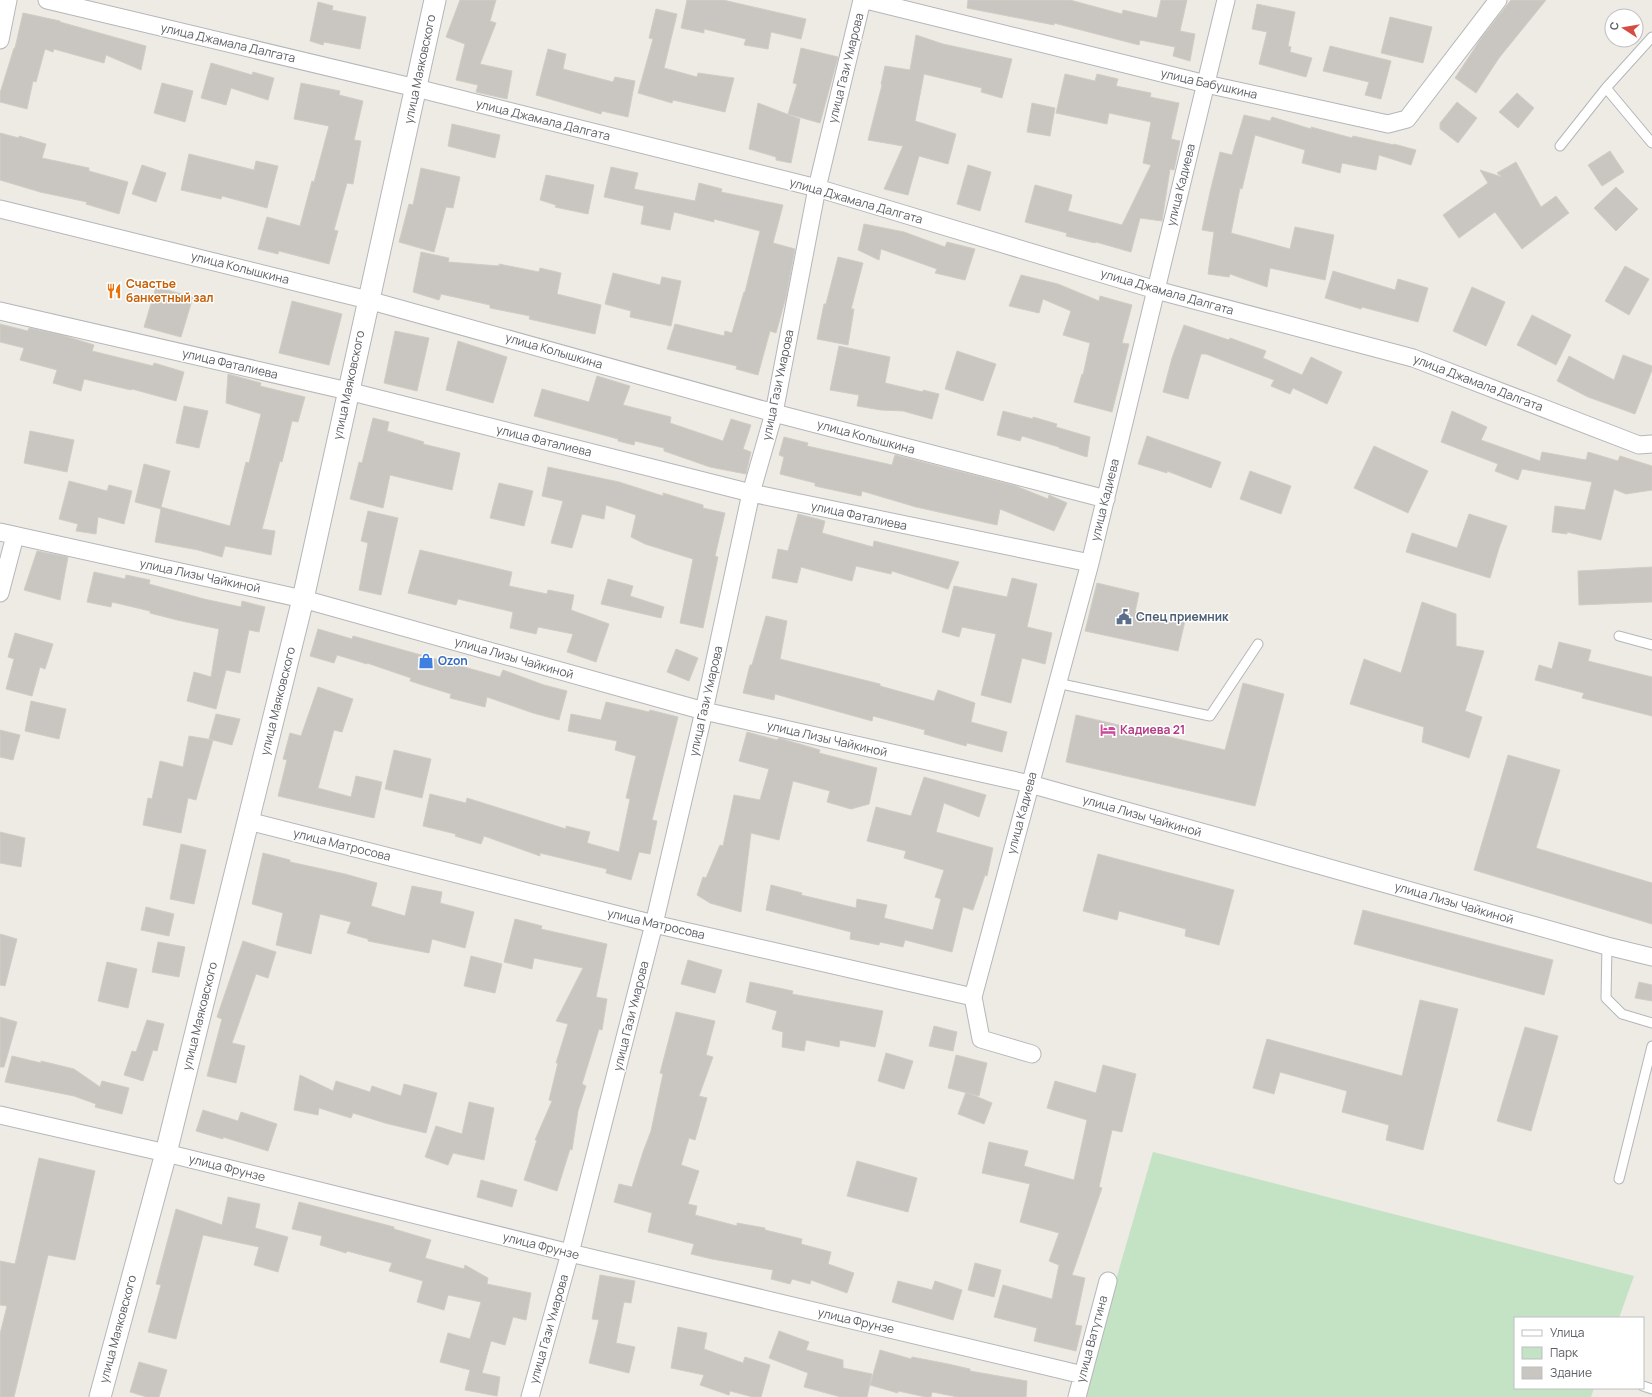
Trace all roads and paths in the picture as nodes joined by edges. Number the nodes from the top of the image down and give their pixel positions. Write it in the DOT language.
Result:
graph roads {
  1 [pos="8,0"];
  2 [pos="47,0"];
  3 [pos="435,0"];
  4 [pos="862,0"];
  5 [pos="866,0"];
  6 [pos="1226,0"];
  7 [pos="1498,0"];
  8 [pos="1652,37"];
  9 [pos="0,40"];
  10 [pos="1206,84"];
  11 [pos="416,88"];
  12 [pos="1606,88"];
  13 [pos="1652,143"];
  14 [pos="1560,146"];
  15 [pos="817,188"];
  16 [pos="0,209"];
  17 [pos="1156,290"];
  18 [pos="368,300"];
  19 [pos="0,311"];
  20 [pos="348,391"];
  21 [pos="774,413"];
  22 [pos="1652,444"];
  23 [pos="751,493"];
  24 [pos="1106,499"];
  25 [pos="7,534"];
  26 [pos="1090,563"];
  27 [pos="0,593"];
  28 [pos="303,599"];
  29 [pos="1619,636"];
  30 [pos="1258,644"];
  31 [pos="1652,645"];
  32 [pos="1057,683"];
  33 [pos="704,711"];
  34 [pos="1030,784"];
  35 [pos="248,821"];
  36 [pos="654,924"];
  37 [pos="1607,946"];
  38 [pos="1652,957"];
  39 [pos="973,997"];
  40 [pos="1652,1023"];
  41 [pos="1652,1046"];
  42 [pos="1032,1054"];
  43 [pos="0,1115"];
  44 [pos="166,1153"];
  45 [pos="1619,1179"];
  46 [pos="570,1253"];
  47 [pos="1108,1281"];
  48 [pos="1083,1375"];
  49 [pos="100,1397"];
  50 [pos="530,1397"];
  51 [pos="1077,1397"];
  1 -- 9 [label="street"];
  2 -- 11 [label="street, улица Джамала Далгата"];
  3 -- 11 [label="street, улица Маяковского"];
  4 -- 15 [label="street, улица Гази Умарова"];
  5 -- 10 [label="street, улица Бабушкина"];
  6 -- 10 [label="street, улица Кадиева"];
  7 -- 10 [label="street, улица Бабушкина"];
  8 -- 12 [label="lane"];
  10 -- 17 [label="street, улица Кадиева"];
  11 -- 15 [label="street, улица Джамала Далгата"];
  11 -- 18 [label="street, улица Маяковского"];
  12 -- 13 [label="lane"];
  12 -- 14 [label="lane"];
  15 -- 17 [label="street, улица Джамала Далгата"];
  15 -- 21 [label="street, улица Гази Умарова"];
  16 -- 18 [label="street, улица Колышкина"];
  17 -- 22 [label="street, улица Джамала Далгата"];
  17 -- 24 [label="street, улица Кадиева"];
  18 -- 20 [label="street, улица Маяковского"];
  18 -- 21 [label="street, улица Колышкина"];
  19 -- 20 [label="street, улица Фаталиева"];
  20 -- 23 [label="street, улица Фаталиева"];
  20 -- 28 [label="street, улица Маяковского"];
  21 -- 23 [label="street, улица Гази Умарова"];
  21 -- 24 [label="street, улица Колышкина"];
  23 -- 26 [label="street, улица Фаталиева"];
  23 -- 33 [label="street, улица Гази Умарова"];
  24 -- 26 [label="street, улица Кадиева"];
  25 -- 27 [label="street"];
  25 -- 28 [label="street, улица Лизы Чайкиной"];
  26 -- 32 [label="street, улица Кадиева"];
  28 -- 33 [label="street, улица Лизы Чайкиной"];
  28 -- 35 [label="street, улица Маяковского"];
  29 -- 31 [label="lane"];
  30 -- 32 [label="lane"];
  32 -- 34 [label="street, улица Кадиева"];
  33 -- 34 [label="street, улица Лизы Чайкиной"];
  33 -- 36 [label="street, улица Гази Умарова"];
  34 -- 37 [label="street, улица Лизы Чайкиной"];
  34 -- 39 [label="street, улица Кадиева"];
  35 -- 36 [label="street, улица Матросова"];
  35 -- 44 [label="street, улица Маяковского"];
  36 -- 39 [label="street, улица Матросова"];
  36 -- 46 [label="street, улица Гази Умарова"];
  37 -- 38 [label="street, улица Лизы Чайкиной"];
  37 -- 40 [label="lane"];
  39 -- 42 [label="street"];
  41 -- 45 [label="lane"];
  43 -- 44 [label="street, улица Фрунзе"];
  44 -- 46 [label="street, улица Фрунзе"];
  44 -- 49 [label="street, улица Маяковского"];
  46 -- 48 [label="street, улица Фрунзе"];
  46 -- 50 [label="street, улица Гази Умарова"];
  47 -- 48 [label="street, улица Ватутина"];
  48 -- 51 [label="street, улица Ватутина"];
}
